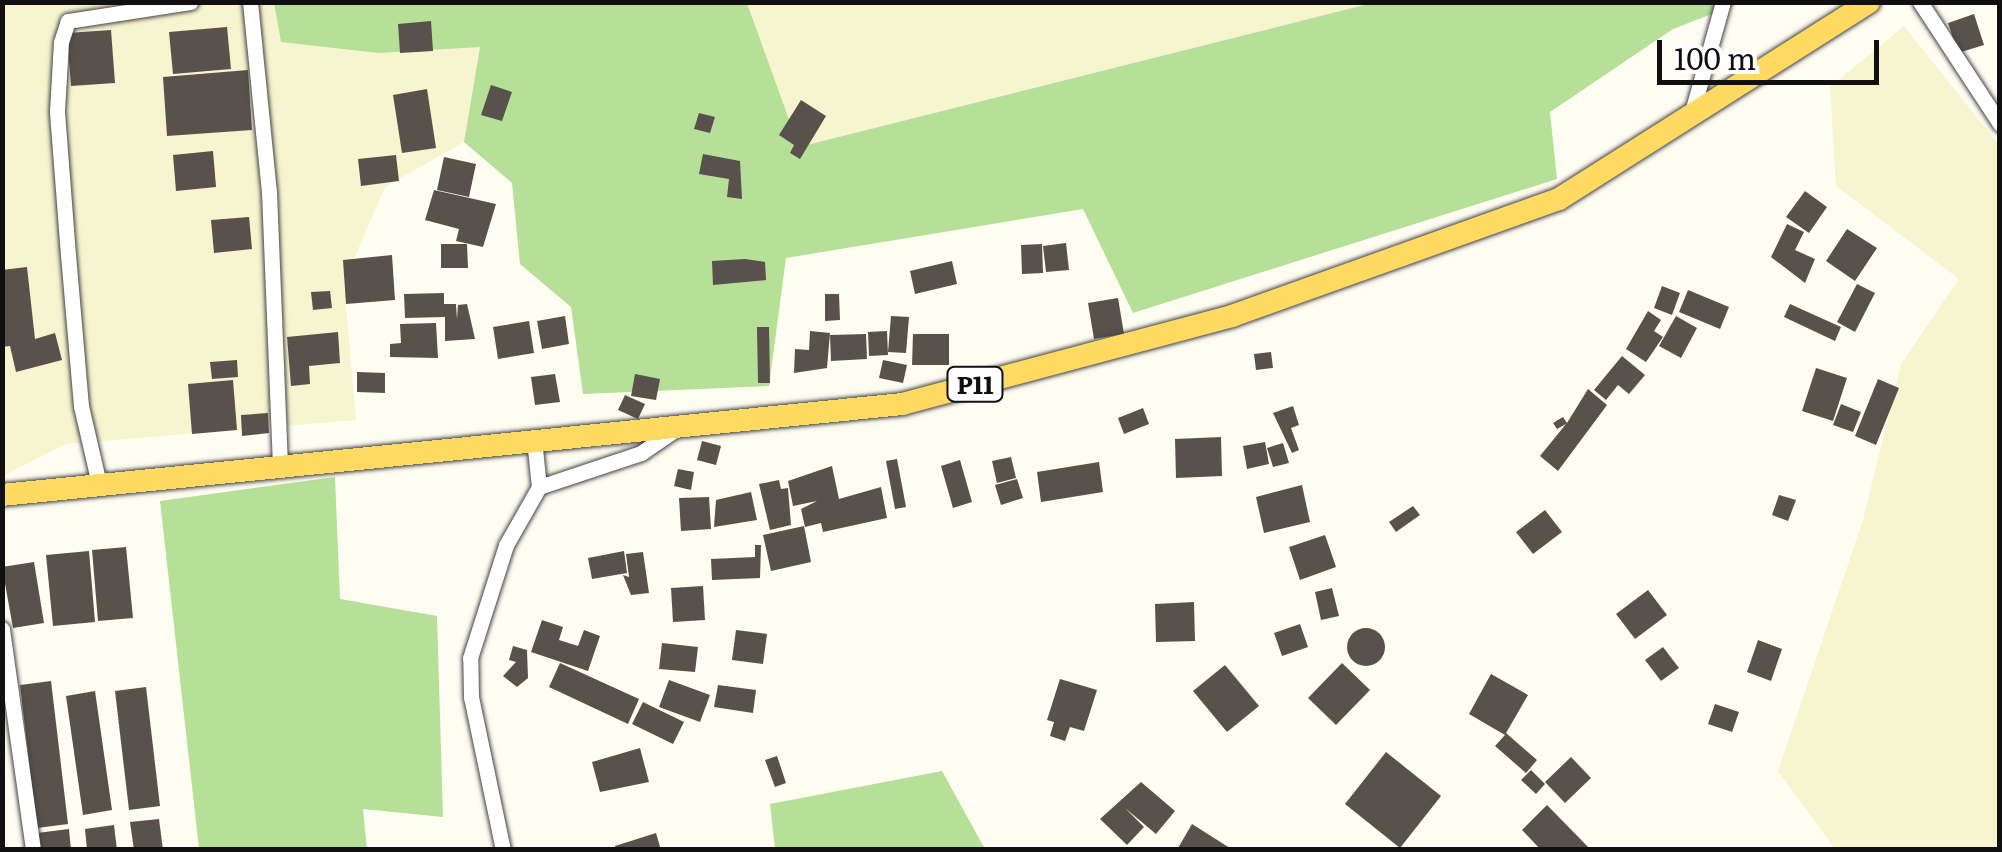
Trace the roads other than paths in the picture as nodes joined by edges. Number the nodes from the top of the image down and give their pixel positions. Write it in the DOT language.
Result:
graph roads {
  1 [pos="191,2"];
  2 [pos="250,2"];
  3 [pos="1723,2"];
  4 [pos="1869,2"];
  5 [pos="1920,2"];
  6 [pos="1692,112"];
  7 [pos="2000,124"];
  8 [pos="680,427"];
  9 [pos="534,438"];
  10 [pos="280,464"];
  11 [pos="98,484"];
  12 [pos="539,487"];
  13 [pos="2,496"];
  14 [pos="2,629"];
  15 [pos="33,850"];
  16 [pos="503,850"];
  1 -- 11 [label="street"];
  2 -- 10 [label="street"];
  3 -- 6 [label="street"];
  4 -- 6 [label="main road, P11"];
  5 -- 7 [label="street"];
  6 -- 8 [label="main road, P11"];
  8 -- 9 [label="main road, P11"];
  8 -- 12 [label="street"];
  9 -- 10 [label="main road, P11"];
  9 -- 12 [label="street"];
  10 -- 11 [label="main road, P11"];
  11 -- 13 [label="main road, P11"];
  12 -- 16 [label="street"];
  14 -- 15 [label="street"];
}
